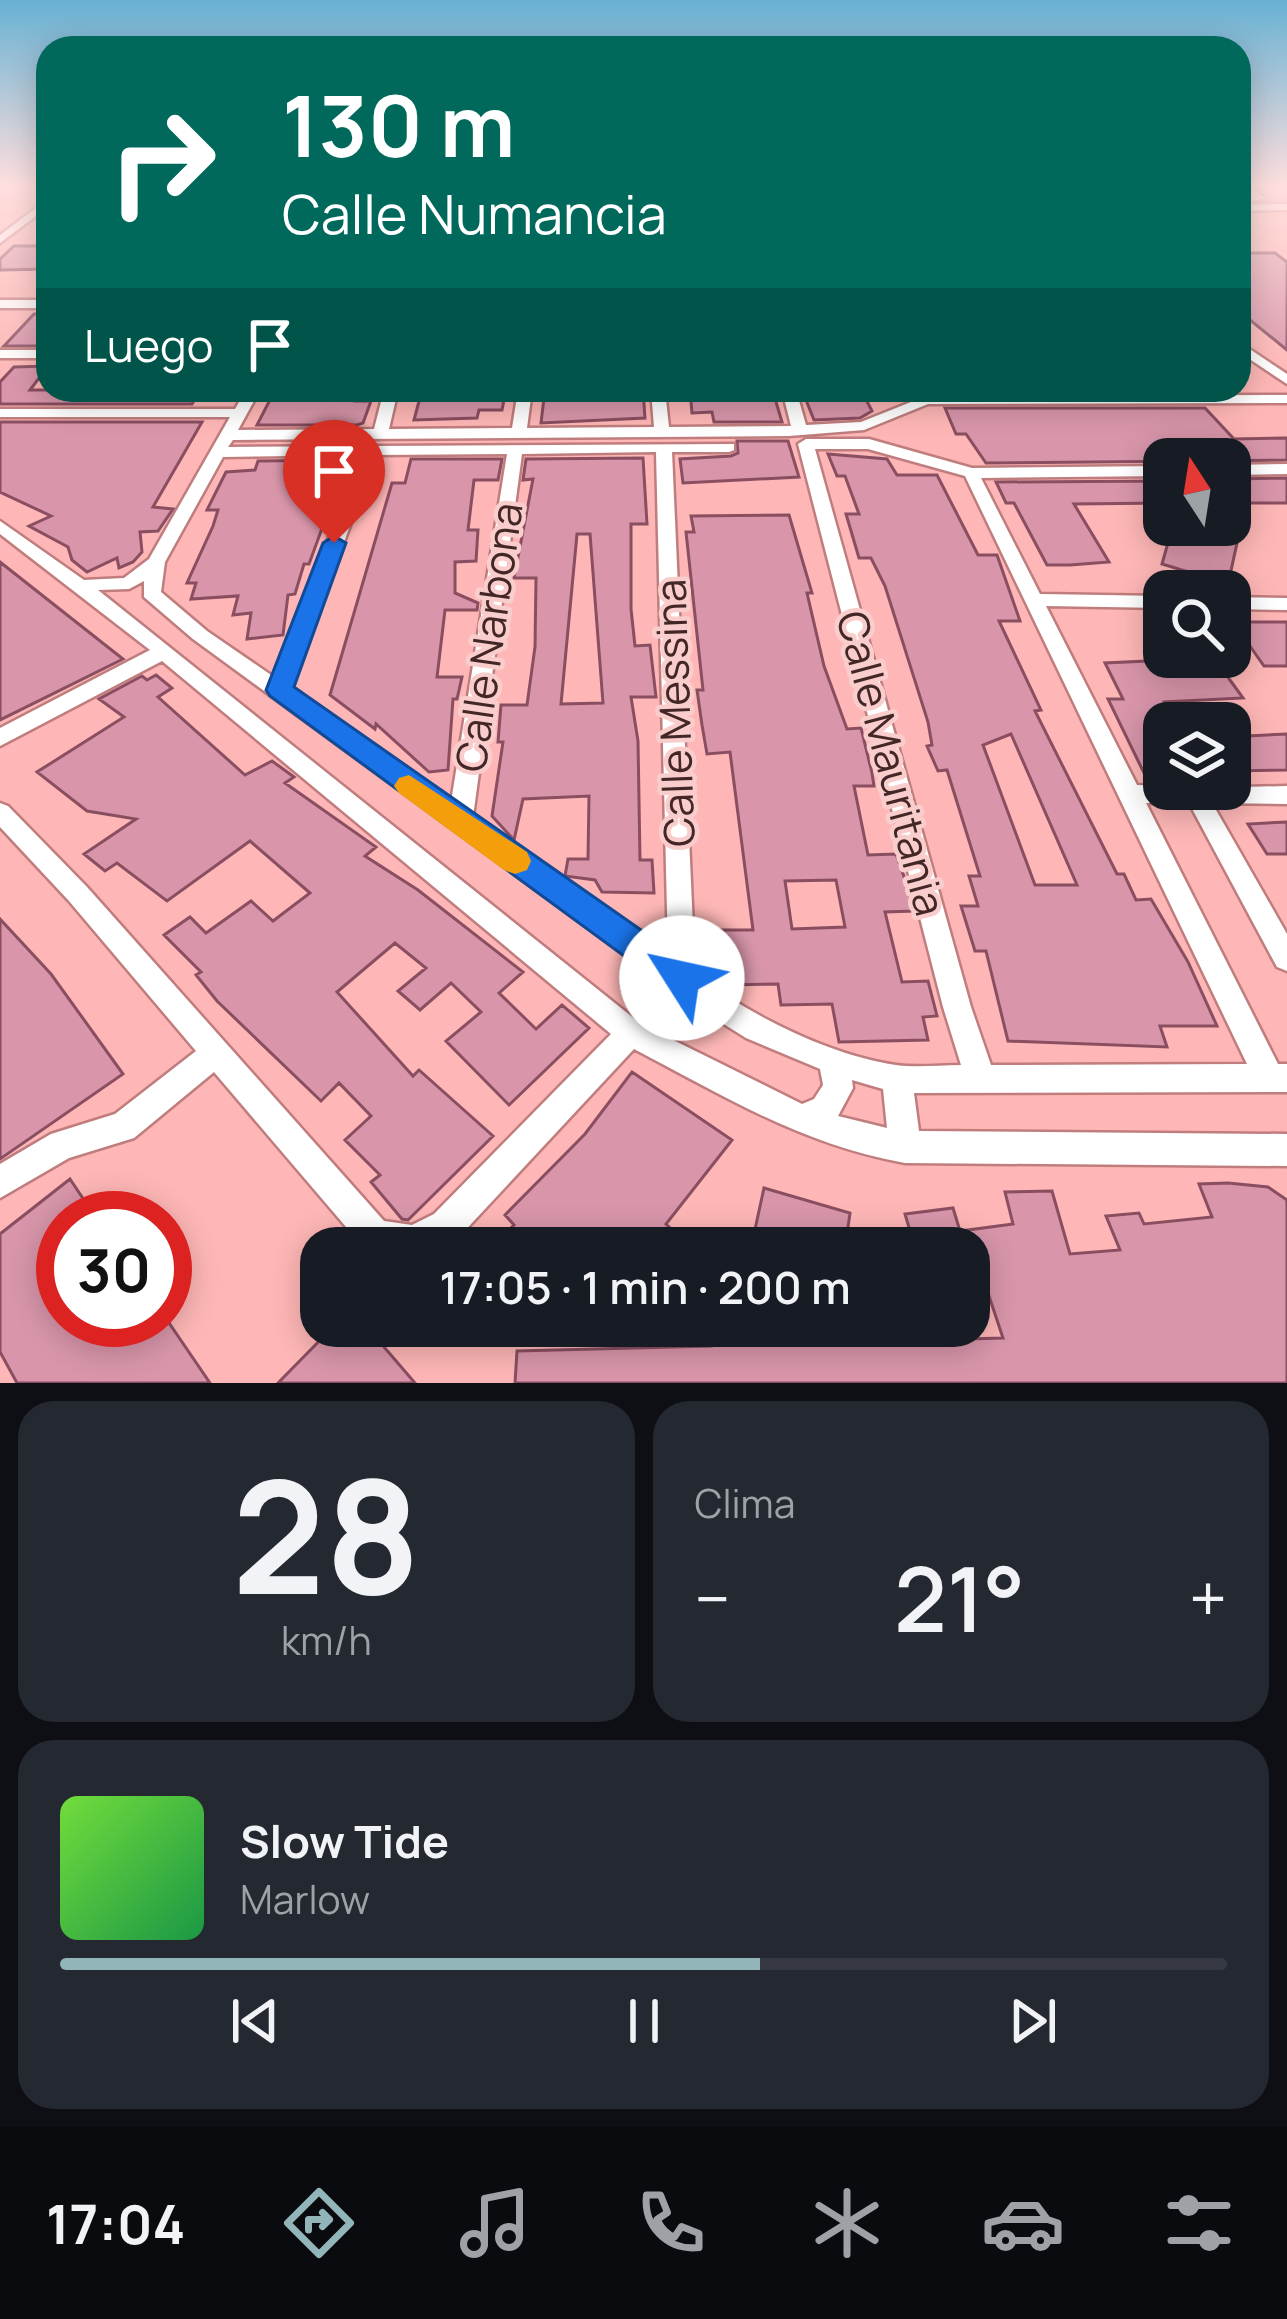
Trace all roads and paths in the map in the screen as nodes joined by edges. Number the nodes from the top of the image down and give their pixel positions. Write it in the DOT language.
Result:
graph roads {
  1 [pos="36,298"];
  2 [pos="0,304"];
  3 [pos="29,304"];
  4 [pos="36,304"];
  5 [pos="0,354"];
  6 [pos="36,354"];
  7 [pos="1251,357"];
  8 [pos="1287,380"];
  9 [pos="1251,399"];
  10 [pos="1287,399"];
  11 [pos="214,402"];
  12 [pos="245,402"];
  13 [pos="388,402"];
  14 [pos="523,402"];
  15 [pos="659,402"];
  16 [pos="793,402"];
  17 [pos="914,402"];
  18 [pos="242,412"];
  19 [pos="0,413"];
  20 [pos="181,413"];
  21 [pos="892,417"];
  22 [pos="380,436"];
  23 [pos="803,437"];
  24 [pos="663,441"];
  25 [pos="516,442"];
  26 [pos="225,444"];
  27 [pos="370,451"];
  28 [pos="901,451"];
  29 [pos="1287,469"];
  30 [pos="1251,470"];
  31 [pos="1143,471"];
  32 [pos="971,473"];
  33 [pos="0,526"];
  34 [pos="156,562"];
  35 [pos="77,586"];
  36 [pos="1034,600"];
  37 [pos="160,601"];
  38 [pos="1143,602"];
  39 [pos="1251,603"];
  40 [pos="1287,604"];
  41 [pos="124,619"];
  42 [pos="161,653"];
  43 [pos="280,690"];
  44 [pos="0,738"];
  45 [pos="1127,794"];
  46 [pos="1143,794"];
  47 [pos="1251,795"];
  48 [pos="1287,795"];
  49 [pos="1204,810"];
  50 [pos="0,812"];
  51 [pos="460,823"];
  52 [pos="1287,959"];
  53 [pos="682,978"];
  54 [pos="631,1033"];
  55 [pos="217,1052"];
  56 [pos="835,1063"];
  57 [pos="1278,1077"];
  58 [pos="897,1078"];
  59 [pos="981,1080"];
  60 [pos="801,1120"];
  61 [pos="905,1147"];
  62 [pos="1287,1150"];
  63 [pos="0,1182"];
  1 -- 3 [label="street"];
  2 -- 3 [label="street"];
  3 -- 4 [label="street"];
  5 -- 6 [label="street"];
  7 -- 8 [label="street"];
  9 -- 10 [label="street"];
  11 -- 20 [label="street"];
  12 -- 18 [label="street"];
  13 -- 22 [label="street"];
  14 -- 25 [label="street, Calle Narbona"];
  15 -- 24 [label="street, Calle Messina"];
  16 -- 23 [label="street, Calle Mauritania"];
  17 -- 21 [label="street"];
  18 -- 20 [label="street"];
  18 -- 26 [label="street"];
  19 -- 20 [label="street"];
  21 -- 23 [label="street"];
  21 -- 28 [label="street"];
  22 -- 25 [label="street"];
  22 -- 26 [label="street"];
  23 -- 24 [label="street"];
  23 -- 28 [label="street"];
  23 -- 59 [label="street, Calle Mauritania"];
  24 -- 25 [label="street"];
  24 -- 53 [label="street, Calle Messina"];
  25 -- 27 [label="street"];
  25 -- 51 [label="street, Calle Narbona"];
  26 -- 27 [label="street"];
  26 -- 34 [label="street"];
  27 -- 43 [label="street"];
  28 -- 32 [label="street"];
  29 -- 30 [label="street"];
  31 -- 32 [label="street"];
  32 -- 36 [label="street"];
  33 -- 35 [label="street"];
  34 -- 35 [label="street"];
  34 -- 37 [label="street"];
  35 -- 41 [label="street"];
  36 -- 38 [label="street"];
  36 -- 45 [label="street"];
  37 -- 41 [label="street"];
  37 -- 43 [label="street"];
  39 -- 40 [label="street"];
  41 -- 42 [label="street"];
  42 -- 44 [label="street"];
  42 -- 54 [label="street"];
  43 -- 51 [label="street"];
  45 -- 46 [label="street"];
  45 -- 57 [label="street"];
  47 -- 48 [label="street"];
  49 -- 52 [label="street"];
  50 -- 55 [label="street"];
  51 -- 53 [label="street"];
  53 -- 56 [label="street"];
  54 -- 55 [label="street"];
  54 -- 60 [label="street"];
  55 -- 63 [label="street"];
  56 -- 58 [label="street"];
  56 -- 60 [label="street"];
  57 -- 59 [label="street"];
  58 -- 59 [label="street"];
  58 -- 61 [label="street"];
  60 -- 61 [label="street"];
  61 -- 62 [label="street"];
}
